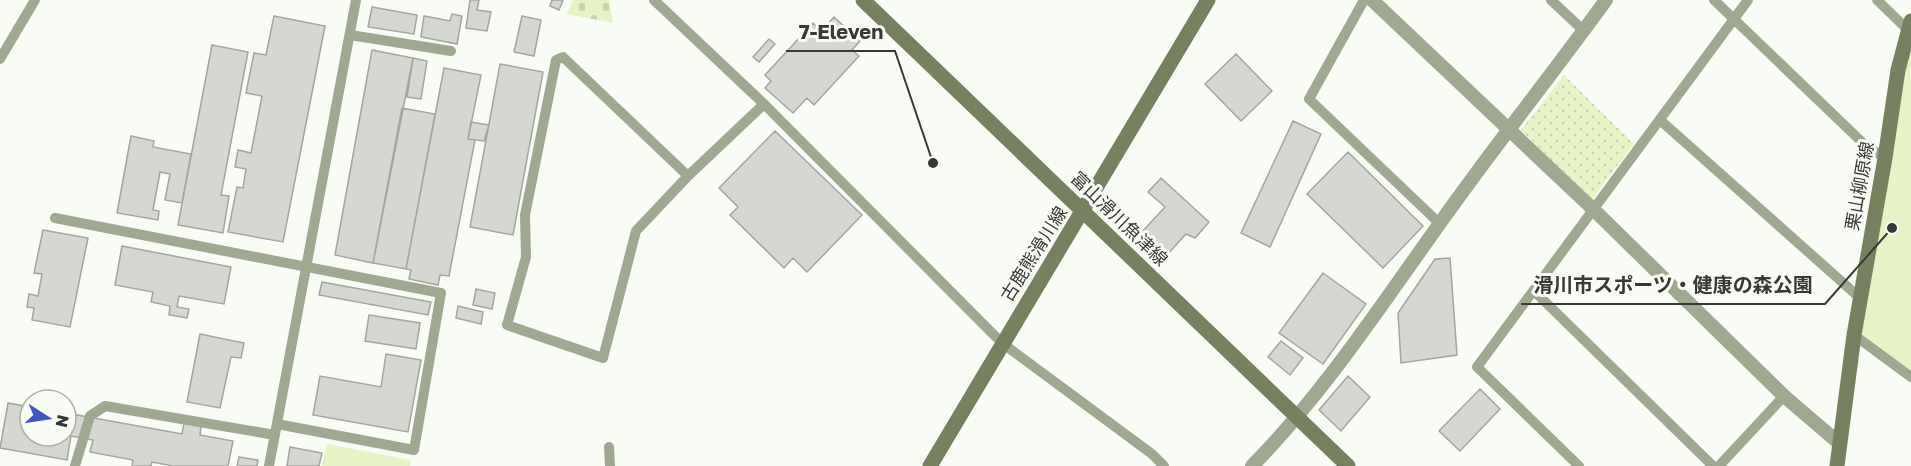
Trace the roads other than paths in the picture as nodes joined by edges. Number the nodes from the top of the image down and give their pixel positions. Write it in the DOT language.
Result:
graph roads {
  1 [pos="34,0"];
  2 [pos="356,0"];
  3 [pos="654,0"];
  4 [pos="863,0"];
  5 [pos="1208,0"];
  6 [pos="1364,0"];
  7 [pos="1372,0"];
  8 [pos="1551,0"];
  9 [pos="1606,0"];
  10 [pos="1714,0"];
  11 [pos="1748,0"];
  12 [pos="1877,0"];
  13 [pos="1892,0"];
  14 [pos="1892,13"];
  15 [pos="1734,18"];
  16 [pos="1909,25"];
  17 [pos="1584,31"];
  18 [pos="350,35"];
  19 [pos="452,51"];
  20 [pos="0,59"];
  21 [pos="764,104"];
  22 [pos="1660,120"];
  23 [pos="1510,129"];
  24 [pos="1885,158"];
  25 [pos="688,176"];
  26 [pos="1594,210"];
  27 [pos="1084,211"];
  28 [pos="55,218"];
  29 [pos="1439,223"];
  30 [pos="306,267"];
  31 [pos="1534,291"];
  32 [pos="1860,298"];
  33 [pos="1854,335"];
  34 [pos="1002,343"];
  35 [pos="1911,377"];
  36 [pos="1784,396"];
  37 [pos="1296,416"];
  38 [pos="277,424"];
  39 [pos="275,435"];
  40 [pos="1840,444"];
  41 [pos="609,447"];
  42 [pos="75,466"];
  43 [pos="269,466"];
  44 [pos="610,466"];
  45 [pos="930,466"];
  46 [pos="1164,466"];
  47 [pos="1252,466"];
  48 [pos="1348,466"];
  49 [pos="1579,466"];
  50 [pos="1713,466"];
  51 [pos="1719,466"];
  52 [pos="1837,466"];
  1 -- 20 [label="street"];
  2 -- 18 [label="street"];
  3 -- 21 [label="street"];
  4 -- 27 [label="main road, 富山滑川魚津線"];
  5 -- 27 [label="main road, 古鹿熊滑川線"];
  6 -- 29 [label="street"];
  7 -- 23 [label="street"];
  8 -- 17 [label="street"];
  9 -- 17 [label="street"];
  10 -- 15 [label="street"];
  11 -- 15 [label="street"];
  12 -- 14 [label="street"];
  13 -- 14 [label="street"];
  14 -- 16 [label="street"];
  15 -- 22 [label="street"];
  15 -- 24 [label="street"];
  16 -- 24 [label="main road, 栗山柳原線"];
  17 -- 23 [label="street"];
  18 -- 19 [label="street"];
  18 -- 30 [label="street"];
  21 -- 25 [label="street"];
  21 -- 34 [label="street"];
  22 -- 26 [label="street"];
  22 -- 32 [label="street"];
  23 -- 26 [label="street"];
  23 -- 29 [label="street"];
  24 -- 32 [label="main road, 栗山柳原線"];
  25 -- 25 [label="street"];
  26 -- 31 [label="street"];
  26 -- 36 [label="street"];
  27 -- 34 [label="main road, 古鹿熊滑川線"];
  27 -- 37 [label="main road, 富山滑川魚津線"];
  28 -- 30 [label="street"];
  29 -- 37 [label="street"];
  30 -- 38 [label="street"];
  30 -- 38 [label="street"];
  31 -- 49 [label="street"];
  31 -- 50 [label="street"];
  32 -- 33 [label="main road, 栗山柳原線"];
  33 -- 35 [label="street"];
  33 -- 40 [label="main road, 栗山柳原線"];
  34 -- 45 [label="main road, 古鹿熊滑川線"];
  34 -- 46 [label="street"];
  36 -- 40 [label="street"];
  36 -- 51 [label="street"];
  37 -- 47 [label="street"];
  37 -- 48 [label="main road, 富山滑川魚津線"];
  38 -- 39 [label="street"];
  39 -- 42 [label="street"];
  39 -- 43 [label="street"];
  40 -- 52 [label="main road, 栗山柳原線"];
  41 -- 44 [label="street"];
}
